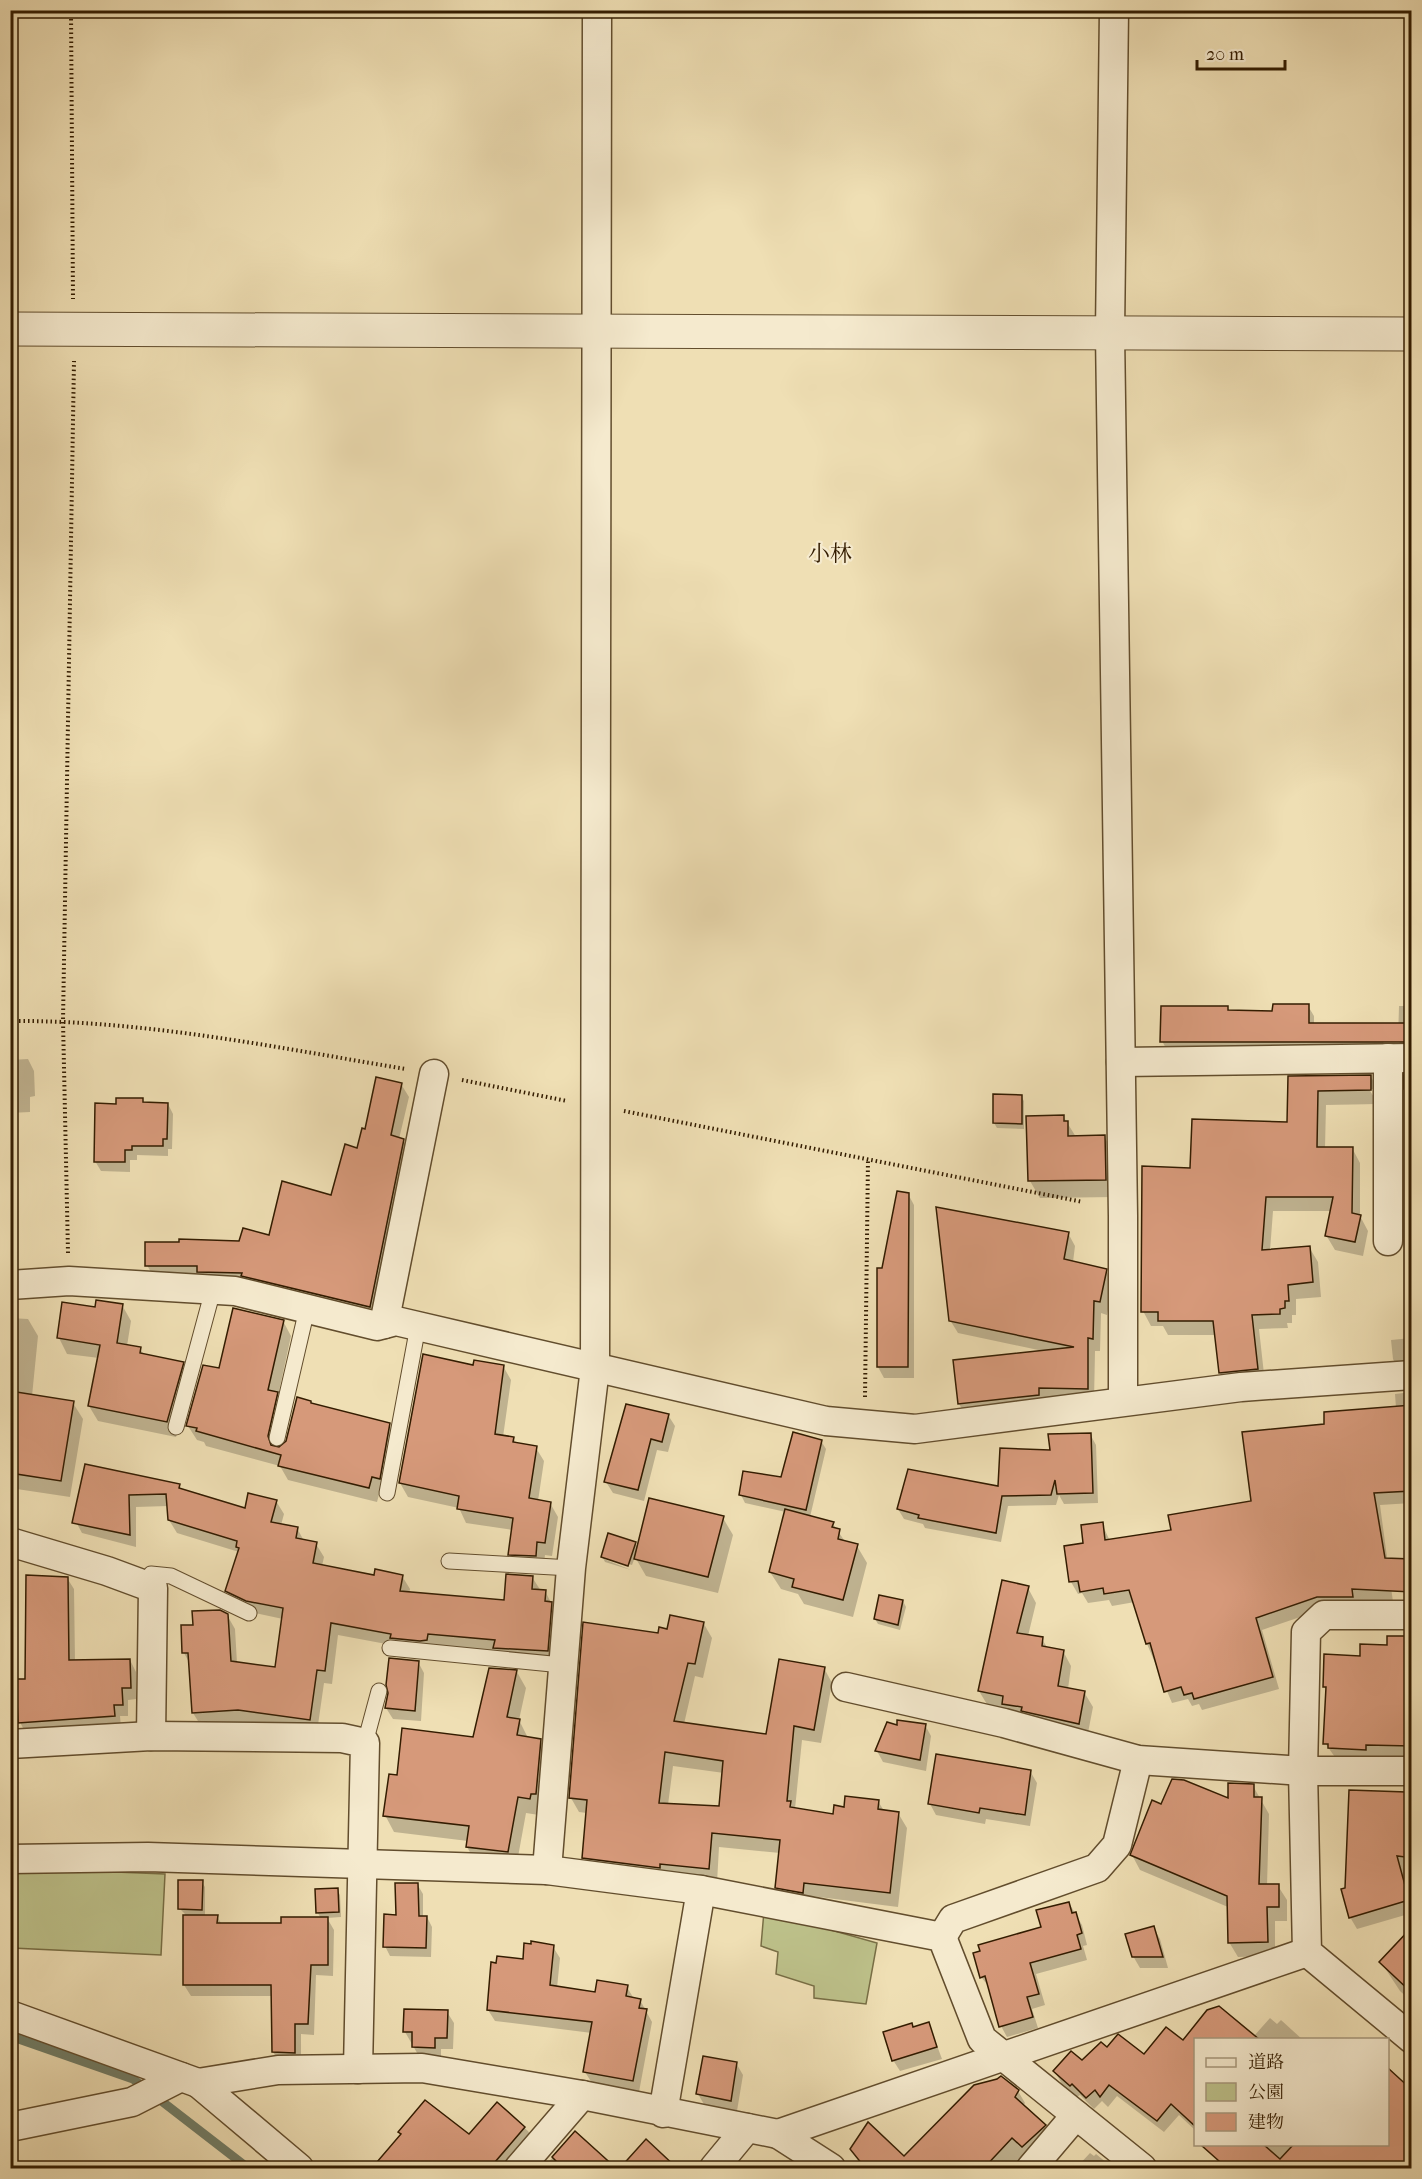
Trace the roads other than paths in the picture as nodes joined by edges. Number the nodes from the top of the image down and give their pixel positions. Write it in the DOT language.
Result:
graph roads {
  1 [pos="597,10"];
  2 [pos="1114,10"];
  3 [pos="10,329"];
  4 [pos="595,330"];
  5 [pos="1110,333"];
  6 [pos="1412,333"];
  7 [pos="1400,1058"];
  8 [pos="1121,1062"];
  9 [pos="435,1074"];
  10 [pos="1400,1160"];
  11 [pos="1388,1241"];
  12 [pos="10,1285"];
  13 [pos="213,1290"];
  14 [pos="307,1309"];
  15 [pos="384,1324"];
  16 [pos="418,1326"];
  17 [pos="595,1368"];
  18 [pos="1412,1375"];
  19 [pos="1123,1400"];
  20 [pos="176,1427"];
  21 [pos="277,1438"];
  22 [pos="387,1493"];
  23 [pos="10,1542"];
  24 [pos="448,1561"];
  25 [pos="571,1568"];
  26 [pos="144,1585"];
  27 [pos="249,1613"];
  28 [pos="1412,1615"];
  29 [pos="390,1647"];
  30 [pos="562,1665"];
  31 [pos="846,1688"];
  32 [pos="379,1691"];
  33 [pos="151,1736"];
  34 [pos="364,1743"];
  35 [pos="10,1744"];
  36 [pos="1138,1760"];
  37 [pos="1303,1771"];
  38 [pos="1412,1771"];
  39 [pos="10,1859"];
  40 [pos="362,1863"];
  41 [pos="547,1870"];
  42 [pos="701,1890"];
  43 [pos="942,1937"];
  44 [pos="1307,1952"];
  45 [pos="10,2015"];
  46 [pos="1412,2039"];
  47 [pos="1003,2055"];
  48 [pos="358,2069"];
  49 [pos="189,2080"];
  50 [pos="582,2095"];
  51 [pos="663,2113"];
  52 [pos="1076,2115"];
  53 [pos="10,2127"];
  54 [pos="747,2128"];
  55 [pos="778,2134"];
  56 [pos="299,2169"];
  57 [pos="519,2169"];
  58 [pos="714,2169"];
  59 [pos="831,2169"];
  60 [pos="1031,2169"];
  61 [pos="1142,2169"];
  1 -- 4 [label="street"];
  2 -- 5 [label="street"];
  3 -- 4 [label="street"];
  4 -- 5 [label="street"];
  4 -- 17 [label="street"];
  5 -- 6 [label="street"];
  5 -- 8 [label="street"];
  7 -- 8 [label="street"];
  7 -- 10 [label="street"];
  8 -- 19 [label="street"];
  9 -- 15 [label="street"];
  10 -- 11 [label="street"];
  12 -- 13 [label="street"];
  13 -- 14 [label="street"];
  13 -- 20 [label="lane"];
  14 -- 15 [label="street"];
  14 -- 21 [label="lane"];
  15 -- 16 [label="street"];
  16 -- 17 [label="street"];
  16 -- 22 [label="lane"];
  17 -- 19 [label="street"];
  17 -- 25 [label="street"];
  18 -- 19 [label="street"];
  23 -- 26 [label="street"];
  24 -- 25 [label="lane"];
  25 -- 30 [label="street"];
  26 -- 27 [label="lane"];
  26 -- 33 [label="street"];
  28 -- 37 [label="street"];
  29 -- 30 [label="lane"];
  30 -- 41 [label="street"];
  31 -- 36 [label="street"];
  32 -- 34 [label="lane"];
  33 -- 34 [label="street"];
  33 -- 35 [label="street"];
  34 -- 40 [label="street"];
  36 -- 37 [label="street"];
  36 -- 43 [label="street"];
  37 -- 38 [label="street"];
  37 -- 44 [label="street"];
  39 -- 40 [label="street"];
  40 -- 41 [label="street"];
  40 -- 48 [label="street"];
  41 -- 42 [label="street"];
  42 -- 43 [label="street"];
  42 -- 51 [label="street"];
  43 -- 47 [label="street"];
  44 -- 46 [label="street"];
  44 -- 47 [label="street"];
  45 -- 49 [label="street"];
  47 -- 52 [label="street"];
  47 -- 55 [label="street"];
  48 -- 49 [label="street"];
  48 -- 50 [label="street"];
  49 -- 53 [label="street"];
  49 -- 56 [label="street"];
  50 -- 51 [label="street"];
  50 -- 57 [label="street"];
  51 -- 54 [label="street"];
  52 -- 60 [label="street"];
  52 -- 61 [label="street"];
  54 -- 55 [label="street"];
  54 -- 58 [label="street"];
  55 -- 59 [label="street"];
}
